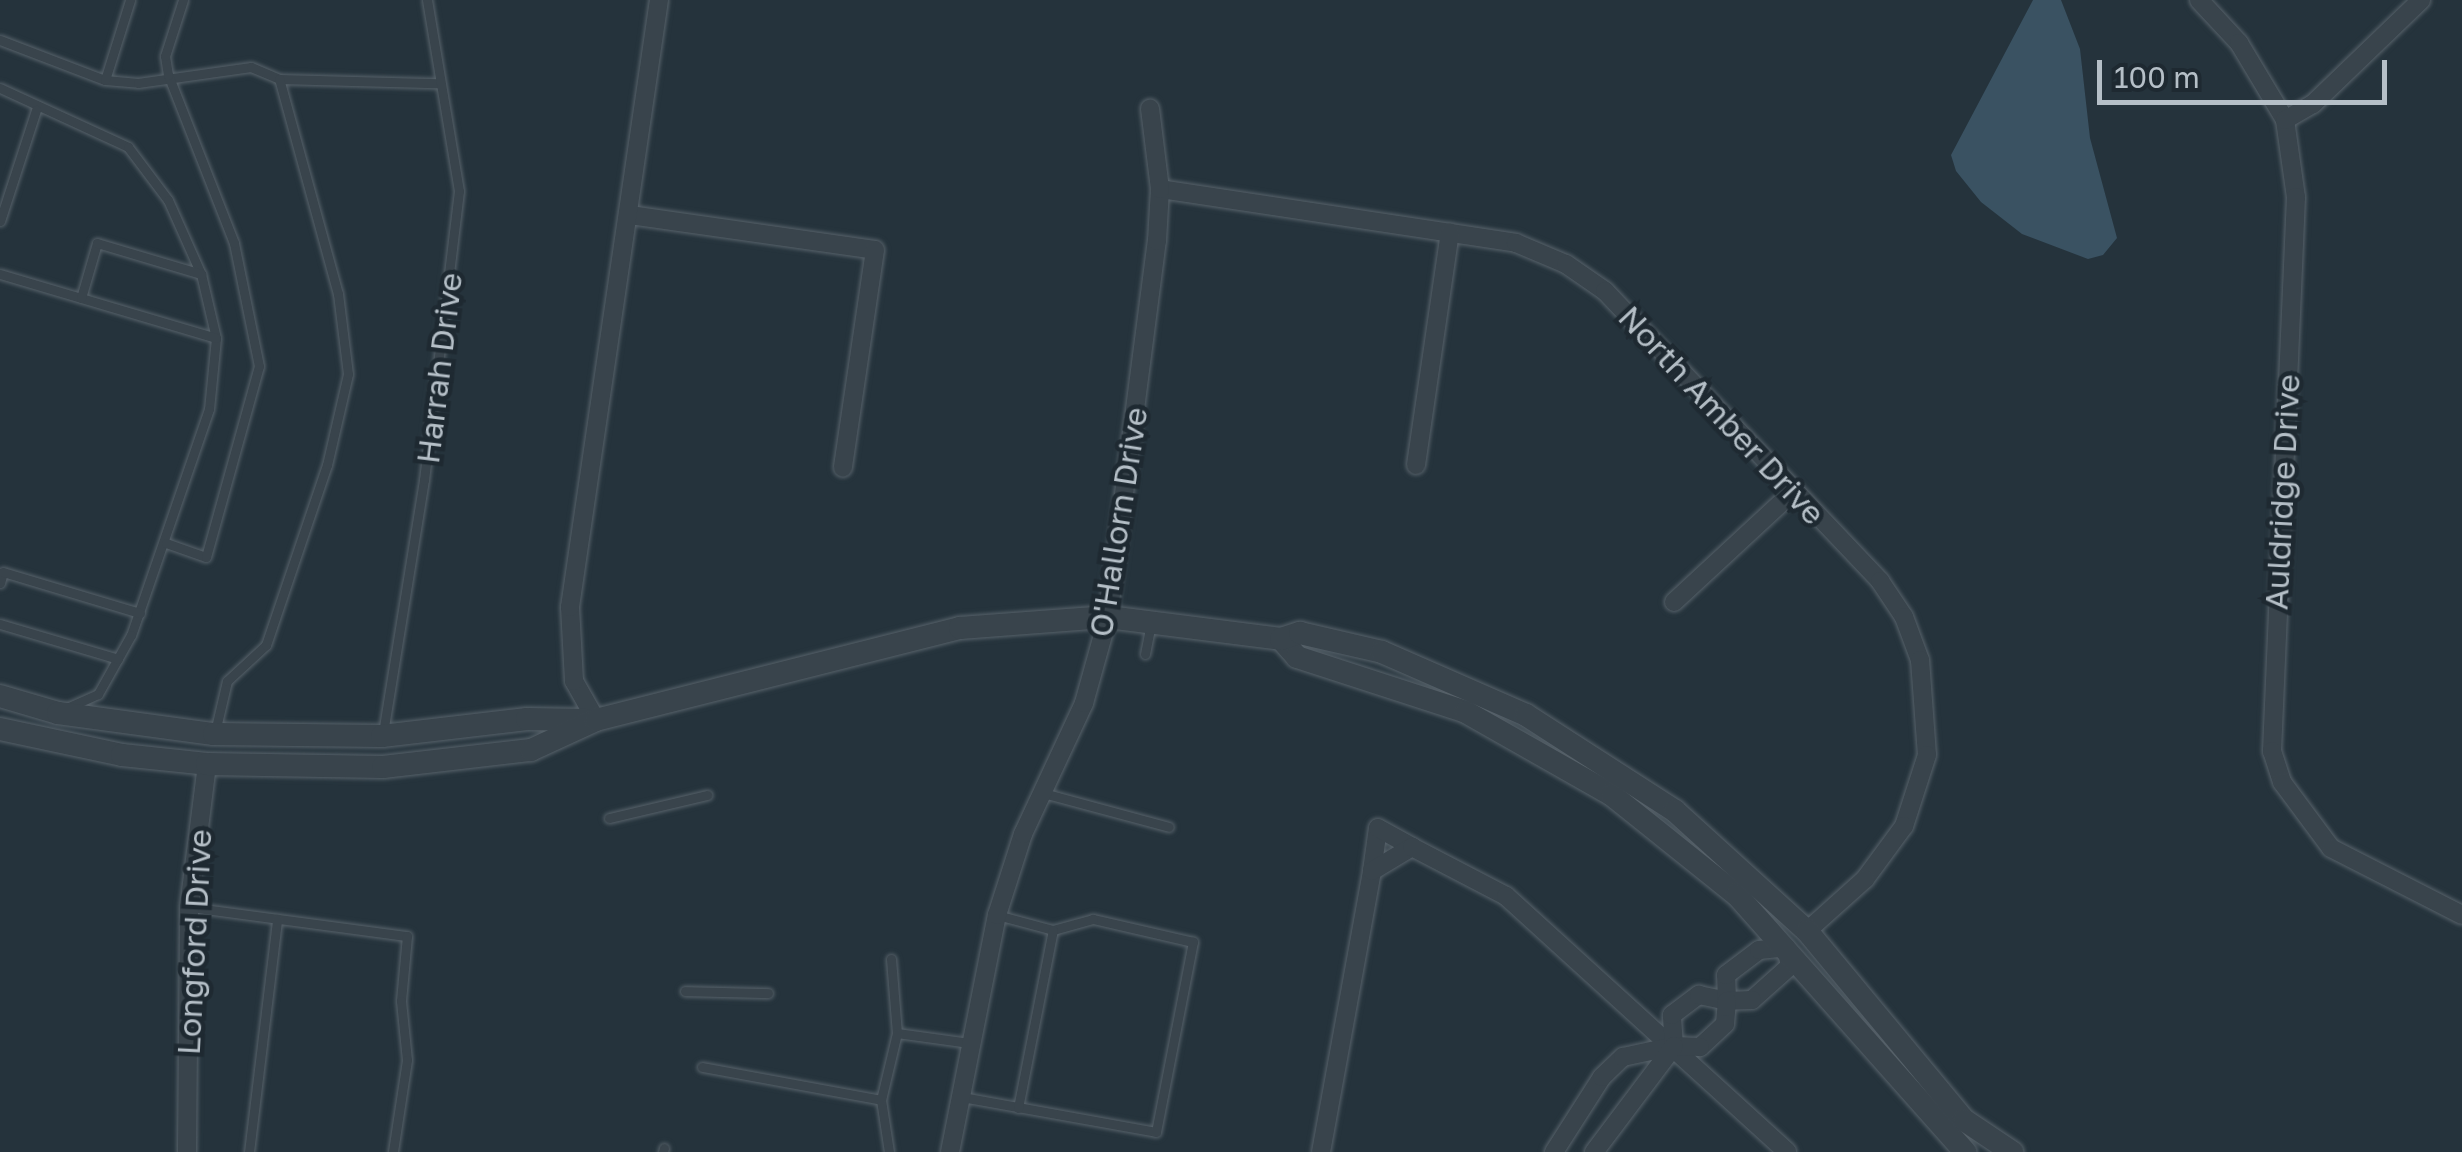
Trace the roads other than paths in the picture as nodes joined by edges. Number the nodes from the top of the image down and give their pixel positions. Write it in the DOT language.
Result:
graph roads {
  1 [pos="130,0"];
  2 [pos="183,0"];
  3 [pos="427,0"];
  4 [pos="659,0"];
  5 [pos="2200,0"];
  6 [pos="2421,0"];
  7 [pos="0,40"];
  8 [pos="168,76"];
  9 [pos="280,79"];
  10 [pos="105,80"];
  11 [pos="437,83"];
  12 [pos="0,88"];
  13 [pos="36,110"];
  14 [pos="1150,110"];
  15 [pos="2284,120"];
  16 [pos="1160,188"];
  17 [pos="630,216"];
  18 [pos="0,222"];
  19 [pos="1450,232"];
  20 [pos="0,274"];
  21 [pos="201,274"];
  22 [pos="81,298"];
  23 [pos="216,338"];
  24 [pos="1416,465"];
  25 [pos="843,468"];
  26 [pos="1794,491"];
  27 [pos="166,543"];
  28 [pos="0,583"];
  29 [pos="1674,602"];
  30 [pos="140,613"];
  31 [pos="1108,617"];
  32 [pos="1151,622"];
  33 [pos="0,624"];
  34 [pos="1281,639"];
  35 [pos="1146,654"];
  36 [pos="118,659"];
  37 [pos="0,696"];
  38 [pos="58,712"];
  39 [pos="596,720"];
  40 [pos="0,730"];
  41 [pos="214,734"];
  42 [pos="382,736"];
  43 [pos="50,742"];
  44 [pos="207,764"];
  45 [pos="1047,794"];
  46 [pos="707,795"];
  47 [pos="608,818"];
  48 [pos="1169,827"];
  49 [pos="1412,847"];
  50 [pos="1372,870"];
  51 [pos="189,908"];
  52 [pos="997,915"];
  53 [pos="2462,915"];
  54 [pos="277,919"];
  55 [pos="1053,930"];
  56 [pos="1808,931"];
  57 [pos="1786,947"];
  58 [pos="890,959"];
  59 [pos="686,992"];
  60 [pos="768,993"];
  61 [pos="1727,1001"];
  62 [pos="897,1033"];
  63 [pos="969,1043"];
  64 [pos="1674,1046"];
  65 [pos="702,1067"];
  66 [pos="960,1096"];
  67 [pos="881,1100"];
  68 [pos="1018,1108"];
  69 [pos="187,1152"];
  70 [pos="249,1152"];
  71 [pos="393,1152"];
  72 [pos="889,1152"];
  73 [pos="950,1152"];
  74 [pos="1320,1152"];
  75 [pos="1554,1152"];
  76 [pos="1594,1152"];
  77 [pos="1787,1152"];
  78 [pos="1965,1152"];
  79 [pos="2012,1152"];
  1 -- 10 [label="lane"];
  2 -- 8 [label="lane"];
  3 -- 11 [label="lane, Harrah Drive"];
  4 -- 17 [label="street"];
  5 -- 15 [label="street, Auldridge Drive"];
  6 -- 15 [label="street"];
  7 -- 10 [label="lane"];
  8 -- 9 [label="lane"];
  8 -- 10 [label="lane"];
  8 -- 27 [label="lane"];
  9 -- 11 [label="lane"];
  9 -- 41 [label="lane"];
  11 -- 42 [label="lane, Harrah Drive"];
  12 -- 13 [label="lane"];
  13 -- 18 [label="lane"];
  13 -- 21 [label="lane"];
  14 -- 16 [label="street, O'Hallorn Drive"];
  15 -- 53 [label="street, Auldridge Drive"];
  16 -- 19 [label="street, North Amber Drive"];
  16 -- 31 [label="street, O'Hallorn Drive"];
  17 -- 25 [label="street"];
  17 -- 39 [label="street"];
  19 -- 24 [label="street"];
  19 -- 26 [label="street, North Amber Drive"];
  20 -- 22 [label="lane"];
  21 -- 22 [label="lane"];
  21 -- 23 [label="lane"];
  22 -- 23 [label="lane"];
  23 -- 27 [label="lane"];
  26 -- 29 [label="street"];
  26 -- 56 [label="street, North Amber Drive"];
  27 -- 30 [label="lane"];
  28 -- 30 [label="lane"];
  30 -- 36 [label="lane"];
  31 -- 32 [label="street"];
  31 -- 39 [label="street"];
  31 -- 45 [label="street, O'Hallorn Drive"];
  32 -- 34 [label="street"];
  32 -- 35 [label="lane"];
  33 -- 36 [label="lane"];
  34 -- 56 [label="street"];
  34 -- 57 [label="street"];
  36 -- 38 [label="lane"];
  37 -- 38 [label="street"];
  38 -- 41 [label="street"];
  38 -- 43 [label="street"];
  39 -- 42 [label="street"];
  39 -- 44 [label="street"];
  40 -- 43 [label="street"];
  41 -- 42 [label="street"];
  41 -- 44 [label="street, Longford Drive"];
  43 -- 44 [label="street"];
  44 -- 51 [label="street, Longford Drive"];
  45 -- 48 [label="lane"];
  45 -- 52 [label="street, O'Hallorn Drive"];
  46 -- 47 [label="lane"];
  49 -- 50 [label="street"];
  49 -- 50 [label="street"];
  49 -- 64 [label="street"];
  50 -- 74 [label="street"];
  51 -- 54 [label="lane"];
  51 -- 69 [label="street, Longford Drive"];
  52 -- 55 [label="lane"];
  52 -- 63 [label="street, O'Hallorn Drive"];
  54 -- 70 [label="lane"];
  54 -- 71 [label="lane"];
  55 -- 68 [label="lane"];
  55 -- 68 [label="lane"];
  56 -- 57 [label="street"];
  56 -- 79 [label="street"];
  57 -- 61 [label="street"];
  57 -- 61 [label="street"];
  57 -- 78 [label="street"];
  58 -- 62 [label="lane"];
  59 -- 60 [label="lane"];
  61 -- 64 [label="street"];
  61 -- 64 [label="street"];
  62 -- 63 [label="lane"];
  62 -- 67 [label="lane"];
  63 -- 66 [label="street, O'Hallorn Drive"];
  64 -- 75 [label="street"];
  64 -- 76 [label="street"];
  64 -- 77 [label="street"];
  65 -- 67 [label="lane"];
  66 -- 68 [label="lane"];
  66 -- 73 [label="street, O'Hallorn Drive"];
  67 -- 72 [label="lane"];
}
